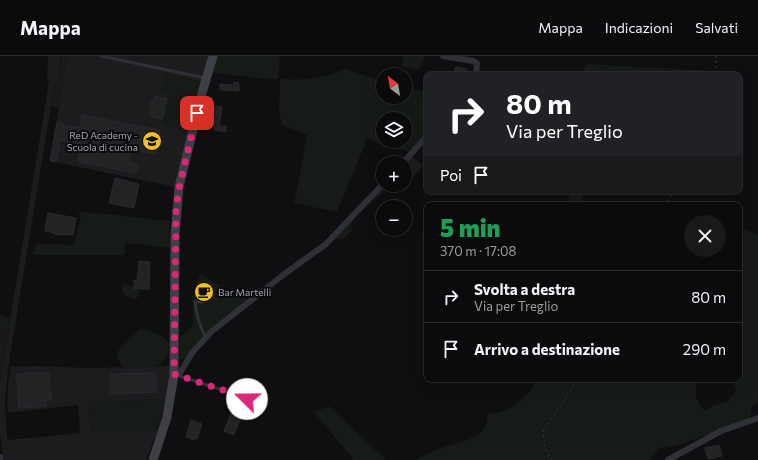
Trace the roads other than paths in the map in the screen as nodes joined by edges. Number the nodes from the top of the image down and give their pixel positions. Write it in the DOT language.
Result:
graph roads {
  1 [pos="101,56"];
  2 [pos="213,56"];
  3 [pos="443,56"];
  4 [pos="476,72"];
  5 [pos="206,78"];
  6 [pos="424,139"];
  7 [pos="409,156"];
  8 [pos="376,191"];
  9 [pos="202,302"];
  10 [pos="206,338"];
  11 [pos="174,374"];
  12 [pos="253,402"];
  13 [pos="758,418"];
  14 [pos="153,460"];
  15 [pos="668,460"];
  1 -- 5 [label="lane"];
  2 -- 5 [label="main road"];
  3 -- 4 [label="street"];
  5 -- 11 [label="main road"];
  6 -- 7 [label="street"];
  8 -- 10 [label="street"];
  9 -- 10 [label="lane"];
  10 -- 11 [label="street"];
  11 -- 12 [label="lane"];
  11 -- 14 [label="main road"];
  13 -- 15 [label="street"];
}
